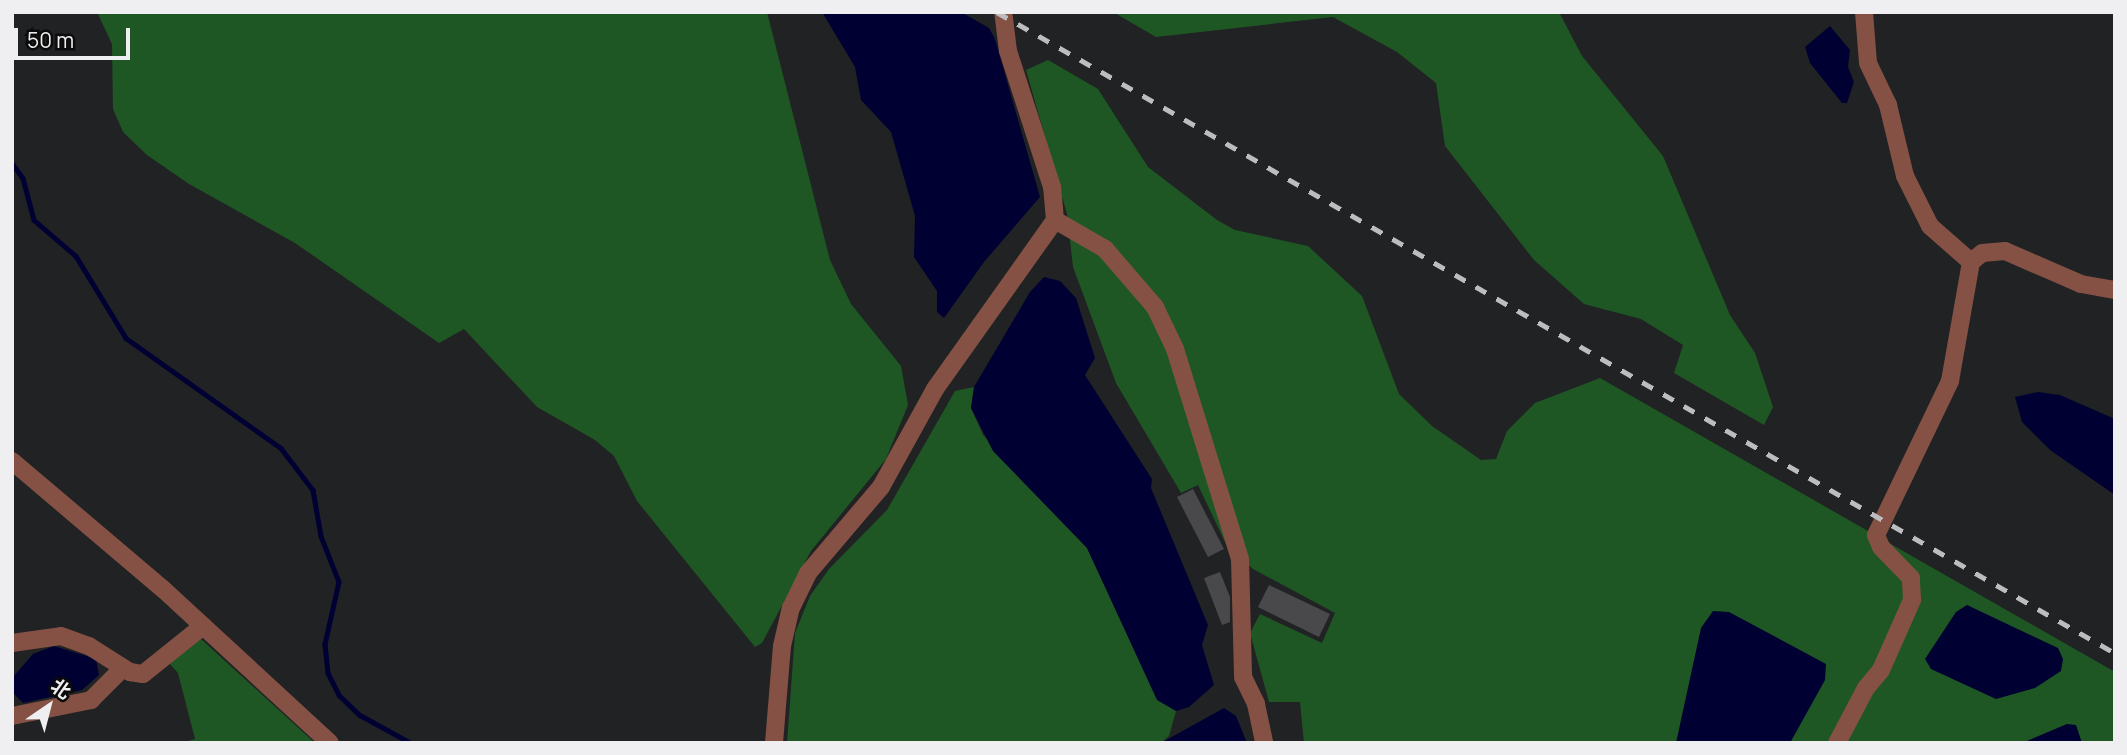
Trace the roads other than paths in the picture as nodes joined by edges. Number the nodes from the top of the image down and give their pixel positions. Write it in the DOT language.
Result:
graph roads {
  1 [pos="1003,12"];
  2 [pos="1864,12"];
  3 [pos="1055,220"];
  4 [pos="1971,262"];
  5 [pos="2115,290"];
  6 [pos="12,461"];
  7 [pos="202,626"];
  8 [pos="12,643"];
  9 [pos="123,668"];
  10 [pos="12,716"];
  11 [pos="330,743"];
  12 [pos="774,743"];
  13 [pos="1264,743"];
  14 [pos="1836,743"];
  1 -- 3 [label="street"];
  2 -- 4 [label="street"];
  3 -- 12 [label="street"];
  3 -- 13 [label="street"];
  4 -- 5 [label="street"];
  4 -- 14 [label="street"];
  6 -- 7 [label="street"];
  7 -- 9 [label="street"];
  7 -- 11 [label="street"];
  8 -- 9 [label="street"];
  9 -- 10 [label="street"];
}
